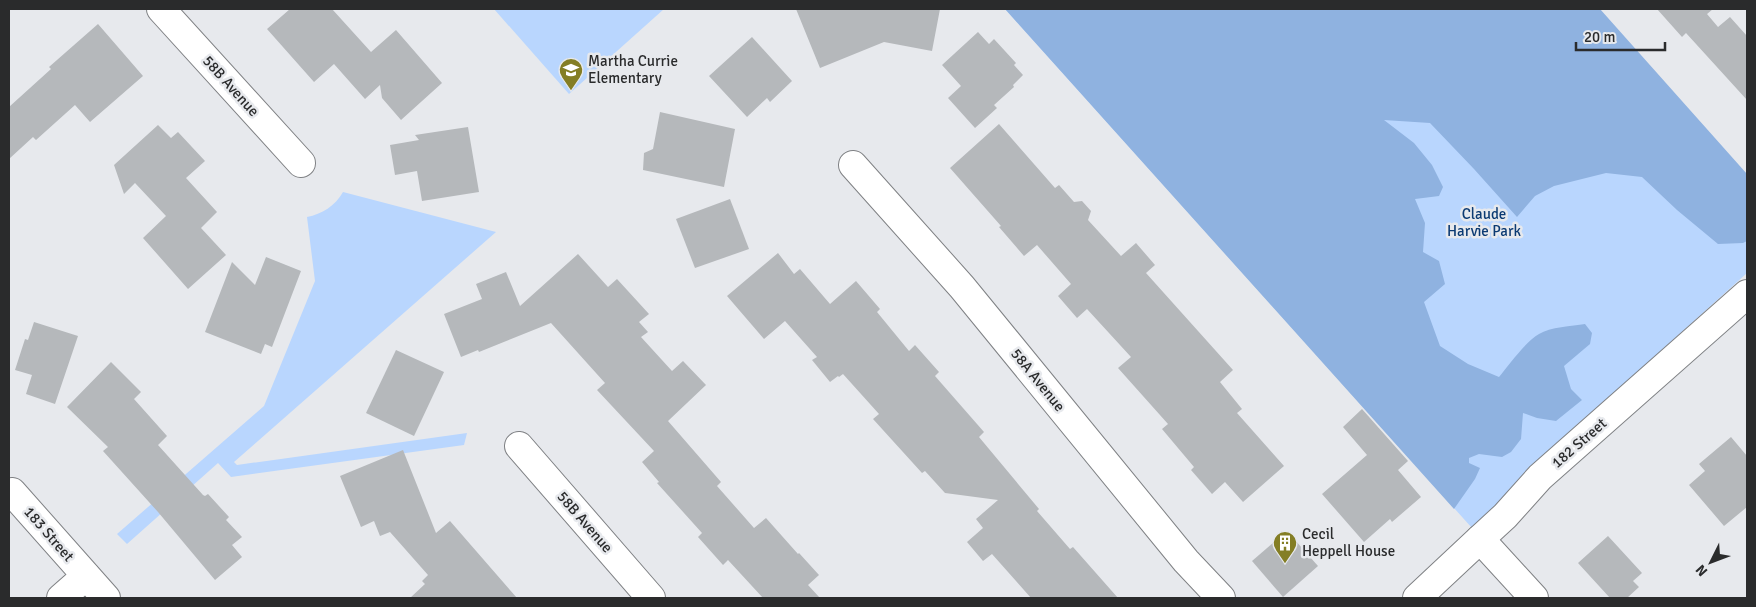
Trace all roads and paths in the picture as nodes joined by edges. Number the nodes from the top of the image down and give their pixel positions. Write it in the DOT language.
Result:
graph roads {
  1 [pos="161,9"];
  2 [pos="301,163"];
  3 [pos="853,166"];
  4 [pos="1747,294"];
  5 [pos="518,446"];
  6 [pos="12,492"];
  7 [pos="1480,539"];
  8 [pos="86,576"];
  9 [pos="61,598"];
  10 [pos="106,598"];
  11 [pos="652,598"];
  12 [pos="1221,598"];
  13 [pos="1417,598"];
  14 [pos="1534,598"];
  1 -- 2 [label="street, 58B Avenue"];
  3 -- 12 [label="street, 58A Avenue"];
  4 -- 7 [label="street, 182 Street"];
  5 -- 11 [label="street, 58B Avenue"];
  6 -- 8 [label="street, 183 Street"];
  7 -- 13 [label="street, 182 Street"];
  7 -- 14 [label="street"];
  8 -- 9 [label="street, 183 Street"];
  8 -- 10 [label="street, 183 Street"];
}
